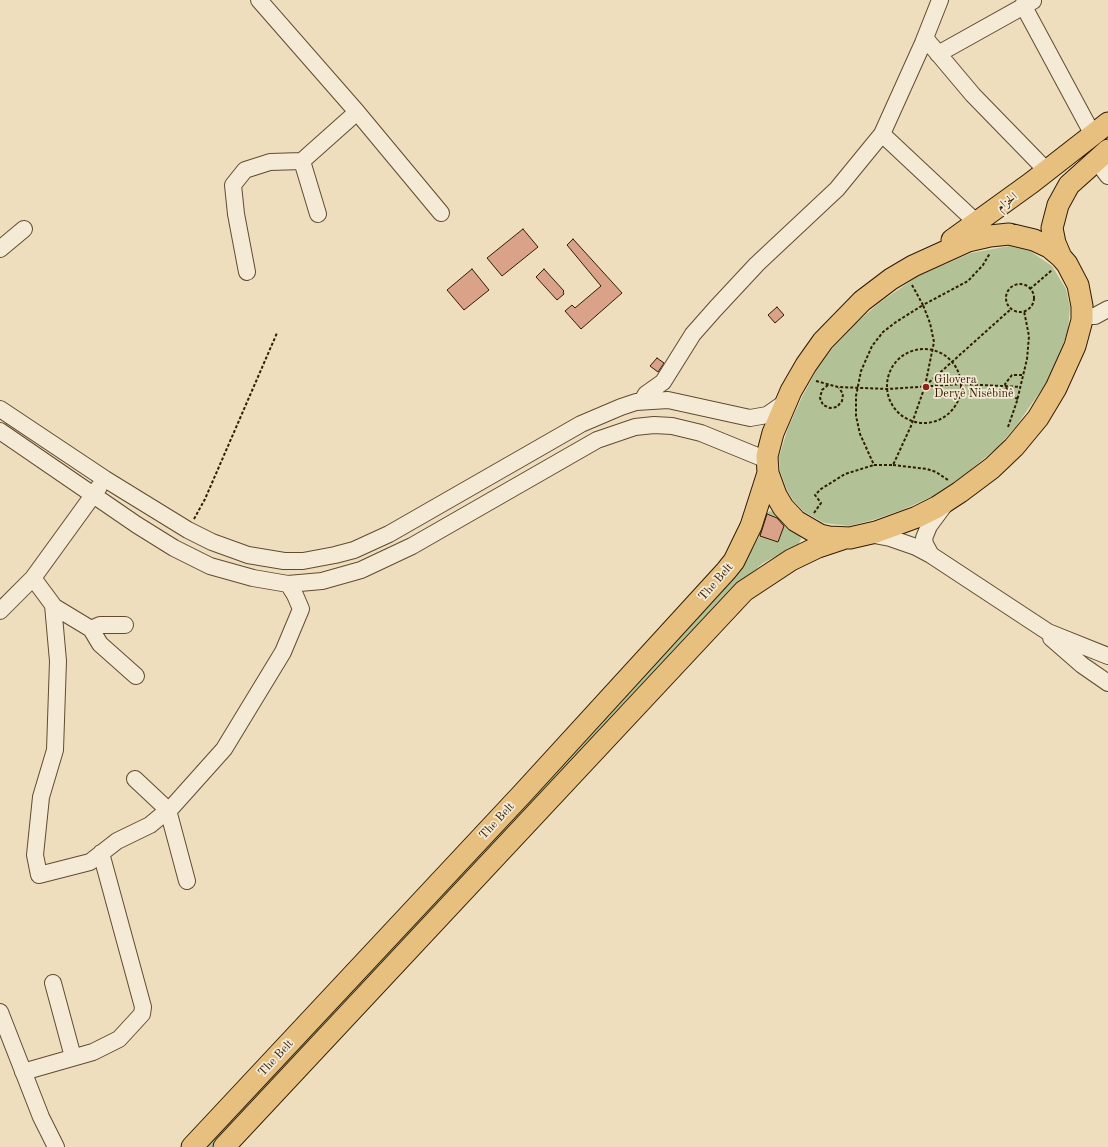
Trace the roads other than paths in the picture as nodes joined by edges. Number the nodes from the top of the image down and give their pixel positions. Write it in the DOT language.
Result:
graph roads {
  1 [pos="940,0"];
  2 [pos="1029,2"];
  3 [pos="264,5"];
  4 [pos="925,38"];
  5 [pos="938,54"];
  6 [pos="357,112"];
  7 [pos="1101,129"];
  8 [pos="882,134"];
  9 [pos="1102,155"];
  10 [pos="302,161"];
  11 [pos="1047,171"];
  12 [pos="1108,176"];
  13 [pos="441,213"];
  14 [pos="318,214"];
  15 [pos="977,223"];
  16 [pos="24,229"];
  17 [pos="0,249"];
  18 [pos="1056,266"];
  19 [pos="247,272"];
  20 [pos="909,282"];
  21 [pos="1108,309"];
  22 [pos="1082,316"];
  23 [pos="642,401"];
  24 [pos="787,401"];
  25 [pos="0,409"];
  26 [pos="0,431"];
  27 [pos="768,466"];
  28 [pos="105,479"];
  29 [pos="948,486"];
  30 [pos="93,496"];
  31 [pos="859,536"];
  32 [pos="931,555"];
  33 [pos="33,578"];
  34 [pos="288,584"];
  35 [pos="53,606"];
  36 [pos="0,612"];
  37 [pos="1035,624"];
  38 [pos="125,626"];
  39 [pos="91,629"];
  40 [pos="1108,656"];
  41 [pos="136,676"];
  42 [pos="1108,683"];
  43 [pos="135,779"];
  44 [pos="168,810"];
  45 [pos="101,853"];
  46 [pos="187,881"];
  47 [pos="53,983"];
  48 [pos="0,1012"];
  49 [pos="73,1057"];
  50 [pos="23,1072"];
  51 [pos="56,1147"];
  52 [pos="192,1147"];
  53 [pos="224,1147"];
  1 -- 4 [label="street"];
  2 -- 5 [label="street"];
  2 -- 7 [label="street"];
  3 -- 6 [label="street"];
  4 -- 5 [label="street"];
  4 -- 8 [label="street"];
  5 -- 11 [label="street"];
  6 -- 10 [label="street"];
  6 -- 13 [label="street"];
  7 -- 11 [label="main road, الحزام"];
  8 -- 15 [label="street"];
  8 -- 23 [label="street"];
  9 -- 12 [label="street"];
  9 -- 18 [label="main road"];
  10 -- 14 [label="street"];
  10 -- 19 [label="street"];
  11 -- 15 [label="main road, الحزام"];
  15 -- 20 [label="main road, الحزام"];
  16 -- 17 [label="street"];
  18 -- 20 [label="main road"];
  18 -- 22 [label="main road"];
  20 -- 24 [label="main road, The Belt"];
  21 -- 22 [label="street"];
  22 -- 29 [label="main road"];
  23 -- 24 [label="street"];
  23 -- 28 [label="street"];
  24 -- 27 [label="main road, The Belt"];
  25 -- 28 [label="street"];
  26 -- 30 [label="street"];
  27 -- 31 [label="main road"];
  27 -- 34 [label="street"];
  27 -- 52 [label="main road, The Belt"];
  28 -- 30 [label="street"];
  29 -- 31 [label="main road"];
  29 -- 32 [label="street"];
  30 -- 33 [label="street"];
  30 -- 34 [label="street"];
  31 -- 32 [label="street"];
  31 -- 53 [label="main road, The Belt"];
  32 -- 37 [label="street"];
  33 -- 35 [label="street"];
  33 -- 36 [label="street"];
  34 -- 44 [label="street"];
  35 -- 39 [label="street"];
  35 -- 45 [label="street"];
  37 -- 40 [label="street"];
  37 -- 42 [label="street"];
  38 -- 39 [label="street"];
  39 -- 41 [label="street"];
  43 -- 44 [label="street"];
  44 -- 45 [label="street"];
  44 -- 46 [label="street"];
  45 -- 49 [label="street"];
  47 -- 49 [label="street"];
  48 -- 50 [label="street"];
  49 -- 50 [label="street"];
  50 -- 51 [label="street"];
}
